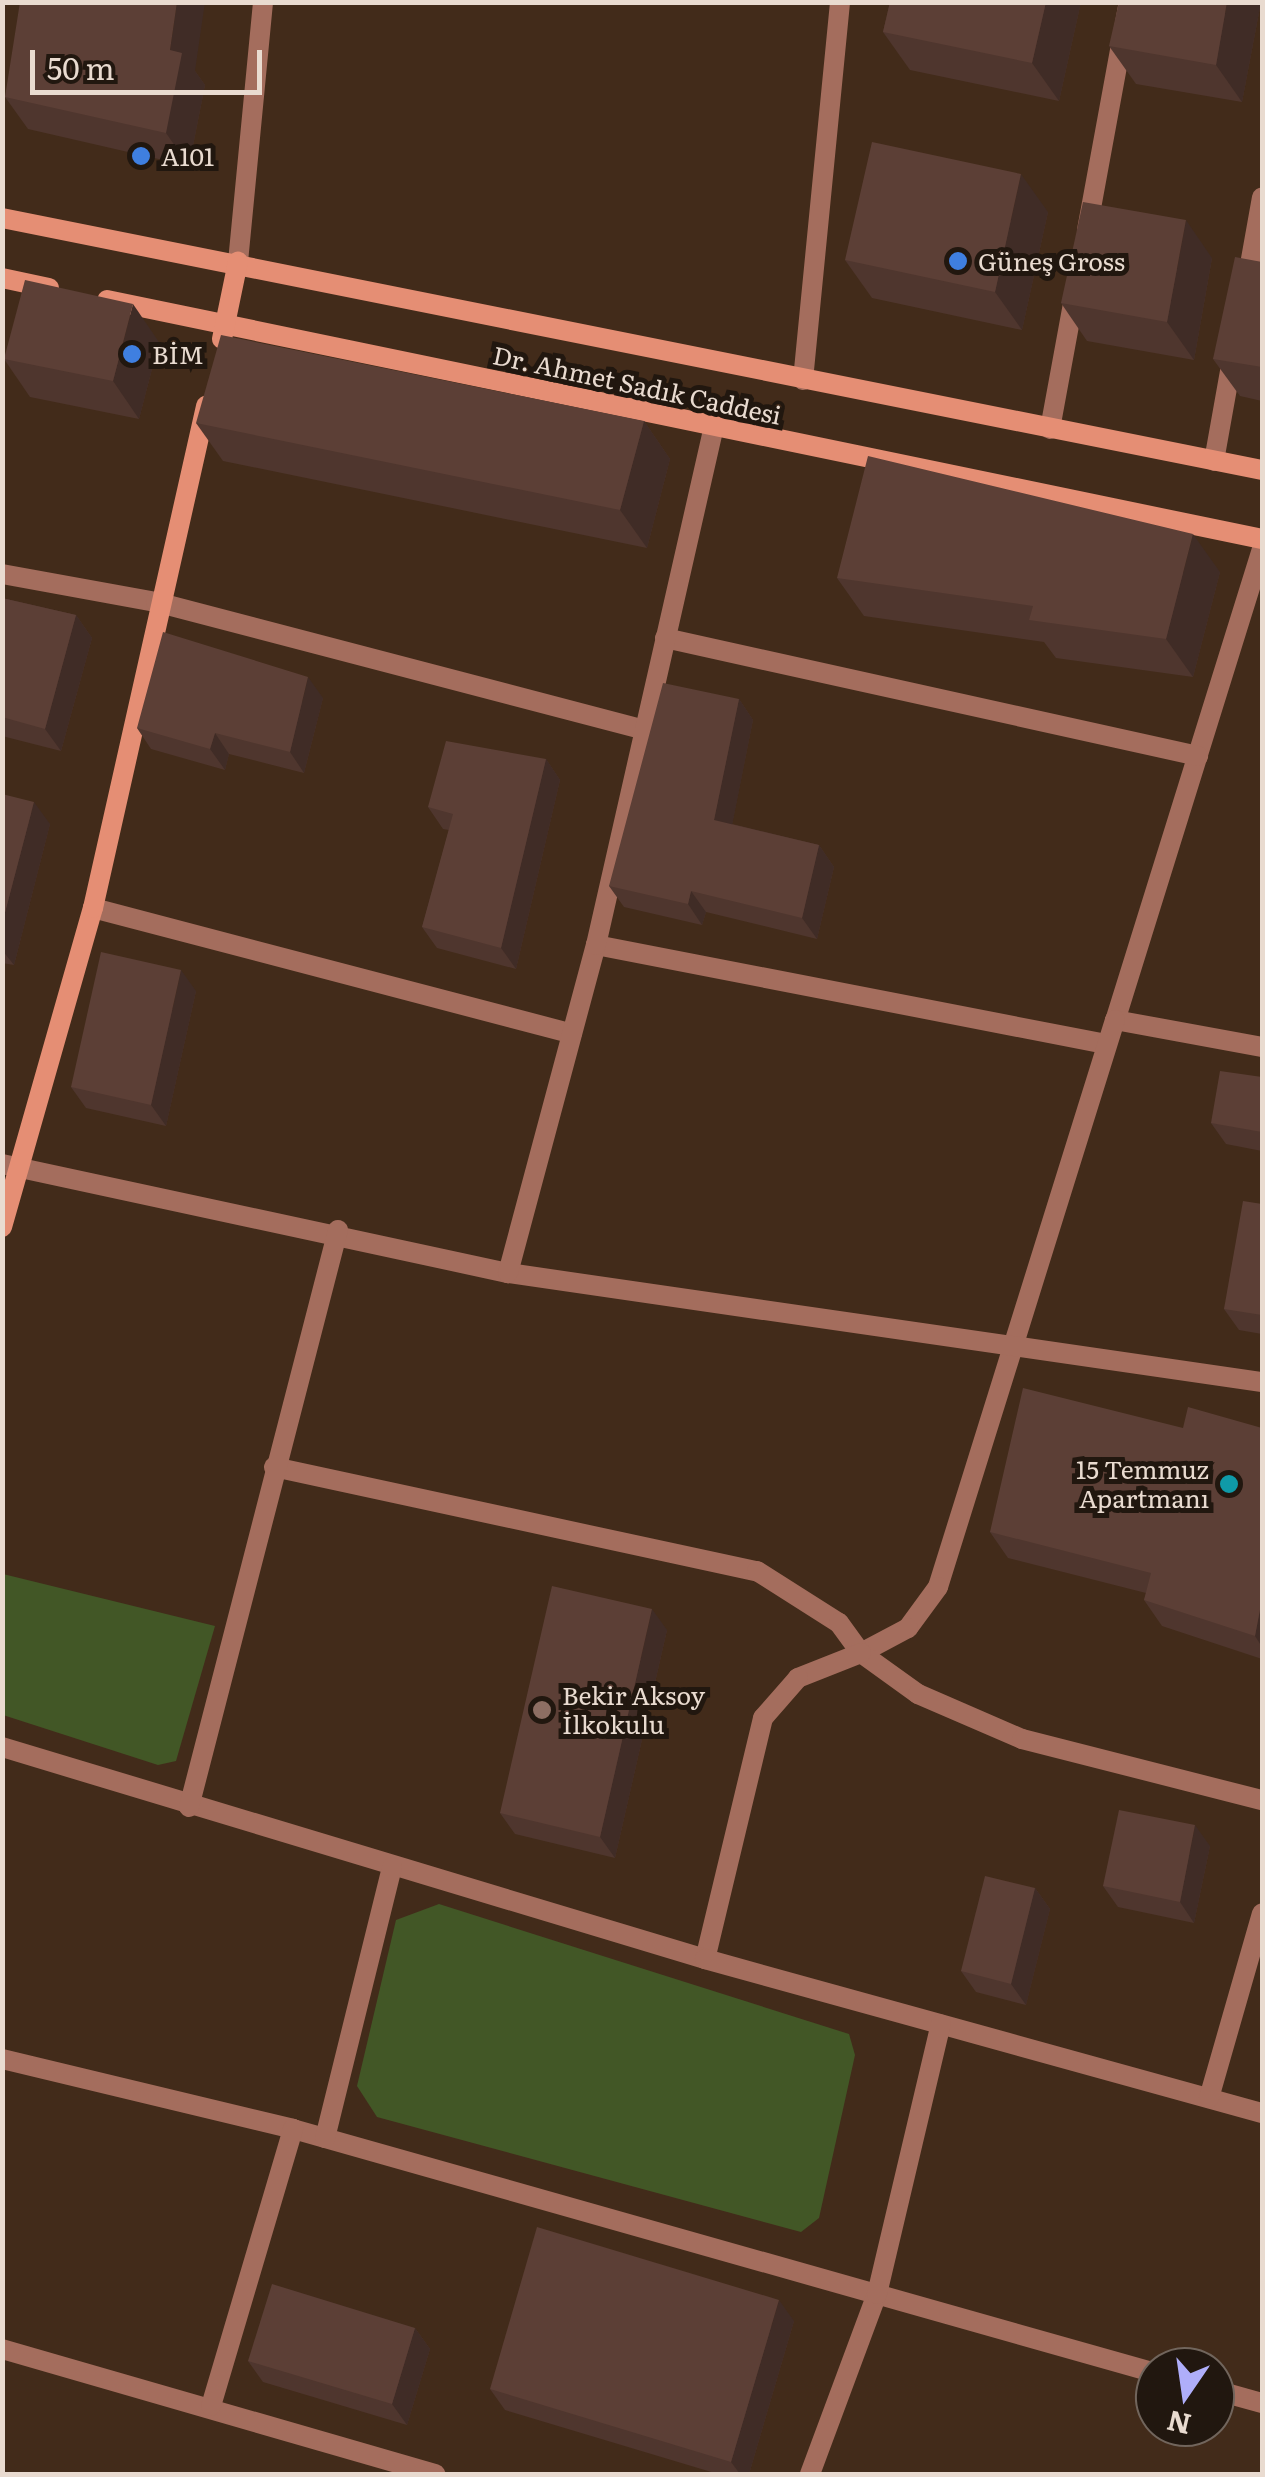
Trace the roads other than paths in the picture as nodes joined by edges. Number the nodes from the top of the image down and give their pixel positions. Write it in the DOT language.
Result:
graph roads {
  1 [pos="263,2"];
  2 [pos="840,2"];
  3 [pos="1129,2"];
  4 [pos="1262,197"];
  5 [pos="2,218"];
  6 [pos="238,262"];
  7 [pos="1256,267"];
  8 [pos="2,278"];
  9 [pos="226,326"];
  10 [pos="803,380"];
  11 [pos="714,426"];
  12 [pos="1050,429"];
  13 [pos="1214,461"];
  14 [pos="1262,470"];
  15 [pos="1262,539"];
  16 [pos="1262,549"];
  17 [pos="2,574"];
  18 [pos="156,602"];
  19 [pos="665,638"];
  20 [pos="641,729"];
  21 [pos="1198,756"];
  22 [pos="93,908"];
  23 [pos="596,945"];
  24 [pos="1115,1020"];
  25 [pos="572,1034"];
  26 [pos="1106,1044"];
  27 [pos="1262,1047"];
  28 [pos="10,1166"];
  29 [pos="2,1226"];
  30 [pos="338,1230"];
  31 [pos="508,1273"];
  32 [pos="1007,1347"];
  33 [pos="1262,1382"];
  34 [pos="274,1468"];
  35 [pos="861,1652"];
  36 [pos="2,1747"];
  37 [pos="1262,1800"];
  38 [pos="189,1807"];
  39 [pos="392,1867"];
  40 [pos="1262,1913"];
  41 [pos="706,1959"];
  42 [pos="941,2024"];
  43 [pos="2,2059"];
  44 [pos="1210,2098"];
  45 [pos="1262,2113"];
  46 [pos="293,2129"];
  47 [pos="326,2138"];
  48 [pos="877,2294"];
  49 [pos="2,2349"];
  50 [pos="1135,2367"];
  51 [pos="1235,2396"];
  52 [pos="1262,2403"];
  53 [pos="210,2406"];
  54 [pos="434,2474"];
  55 [pos="810,2474"];
  1 -- 6 [label="street"];
  2 -- 10 [label="street"];
  3 -- 12 [label="street"];
  4 -- 7 [label="street"];
  5 -- 6 [label="street, Dr. Ahmet Sadık Caddesi"];
  6 -- 9 [label="street"];
  6 -- 10 [label="street, Dr. Ahmet Sadık Caddesi"];
  7 -- 13 [label="street"];
  8 -- 9 [label="street, Dr. Ahmet Sadık Caddesi"];
  9 -- 11 [label="street, Dr. Ahmet Sadık Caddesi"];
  9 -- 18 [label="street"];
  10 -- 12 [label="street, Dr. Ahmet Sadık Caddesi"];
  11 -- 15 [label="street, Dr. Ahmet Sadık Caddesi"];
  11 -- 19 [label="street"];
  12 -- 13 [label="street, Dr. Ahmet Sadık Caddesi"];
  13 -- 14 [label="street, Dr. Ahmet Sadık Caddesi"];
  16 -- 21 [label="street"];
  17 -- 18 [label="street"];
  18 -- 20 [label="street"];
  18 -- 22 [label="street"];
  19 -- 20 [label="street"];
  19 -- 21 [label="street"];
  20 -- 23 [label="street"];
  21 -- 24 [label="street"];
  22 -- 25 [label="street"];
  22 -- 28 [label="street"];
  23 -- 25 [label="street"];
  23 -- 26 [label="street"];
  24 -- 26 [label="street"];
  24 -- 27 [label="street"];
  25 -- 31 [label="street"];
  26 -- 32 [label="street"];
  28 -- 29 [label="street"];
  28 -- 30 [label="street"];
  30 -- 31 [label="street"];
  30 -- 34 [label="street"];
  31 -- 32 [label="street"];
  32 -- 33 [label="street"];
  32 -- 35 [label="street"];
  34 -- 35 [label="street"];
  34 -- 38 [label="street"];
  35 -- 37 [label="street"];
  35 -- 41 [label="street"];
  36 -- 38 [label="street"];
  38 -- 39 [label="street"];
  39 -- 41 [label="street"];
  39 -- 47 [label="street"];
  40 -- 44 [label="street"];
  41 -- 42 [label="street"];
  42 -- 44 [label="street"];
  42 -- 48 [label="street"];
  43 -- 46 [label="street"];
  44 -- 45 [label="street"];
  46 -- 47 [label="street"];
  46 -- 53 [label="street"];
  47 -- 48 [label="street"];
  48 -- 50 [label="street"];
  48 -- 55 [label="street"];
  49 -- 53 [label="street"];
  51 -- 52 [label="street"];
  53 -- 54 [label="street"];
}
